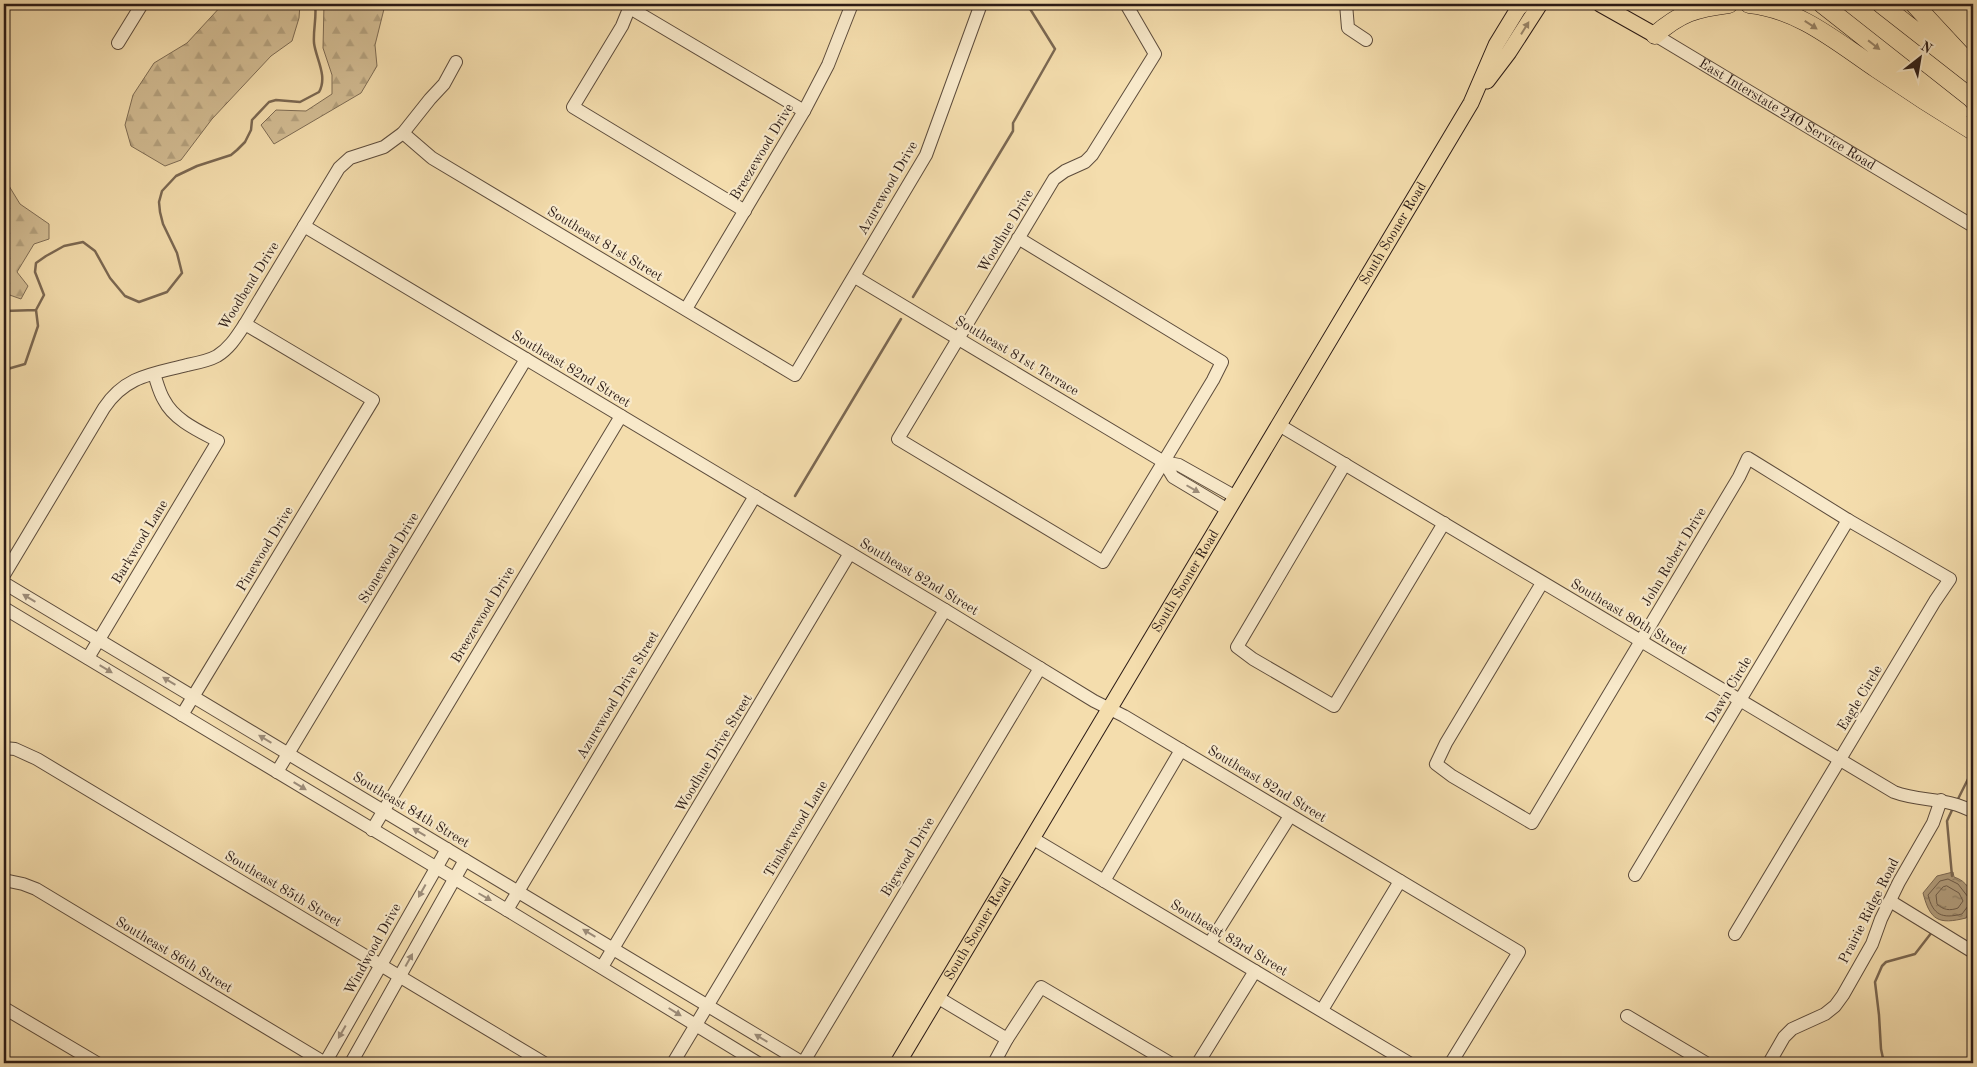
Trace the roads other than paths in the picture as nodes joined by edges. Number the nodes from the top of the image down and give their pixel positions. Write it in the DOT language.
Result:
graph roads {
  1 [pos="142,4"];
  2 [pos="852,4"];
  3 [pos="981,4"];
  4 [pos="1126,4"];
  5 [pos="1346,4"];
  6 [pos="1521,4"];
  7 [pos="1540,4"];
  8 [pos="1600,4"];
  9 [pos="1729,4"];
  10 [pos="1749,4"];
  11 [pos="1822,4"];
  12 [pos="1881,4"];
  13 [pos="1914,4"];
  14 [pos="630,6"];
  15 [pos="1655,35"];
  16 [pos="1366,40"];
  17 [pos="118,43"];
  18 [pos="456,62"];
  19 [pos="1973,68"];
  20 [pos="1973,76"];
  21 [pos="1473,100"];
  22 [pos="804,111"];
  23 [pos="1973,124"];
  24 [pos="1973,131"];
  25 [pos="403,134"];
  26 [pos="745,211"];
  27 [pos="304,226"];
  28 [pos="1973,226"];
  29 [pos="1018,238"];
  30 [pos="854,277"];
  31 [pos="686,309"];
  32 [pos="245,324"];
  33 [pos="958,339"];
  34 [pos="526,358"];
  35 [pos="154,374"];
  36 [pos="795,375"];
  37 [pos="621,416"];
  38 [pos="1279,425"];
  39 [pos="1164,462"];
  40 [pos="1345,464"];
  41 [pos="755,496"];
  42 [pos="1232,504"];
  43 [pos="1848,520"];
  44 [pos="1444,523"];
  45 [pos="850,553"];
  46 [pos="4,576"];
  47 [pos="4,583"];
  48 [pos="1542,583"];
  49 [pos="4,608"];
  50 [pos="945,610"];
  51 [pos="99,639"];
  52 [pos="1640,642"];
  53 [pos="88,658"];
  54 [pos="1040,668"];
  55 [pos="194,696"];
  56 [pos="1739,701"];
  57 [pos="1109,709"];
  58 [pos="182,715"];
  59 [pos="4,748"];
  60 [pos="1181,750"];
  61 [pos="289,754"];
  62 [pos="1841,760"];
  63 [pos="277,772"];
  64 [pos="1945,801"];
  65 [pos="384,810"];
  66 [pos="1973,812"];
  67 [pos="1290,816"];
  68 [pos="372,830"];
  69 [pos="1032,838"];
  70 [pos="447,848"];
  71 [pos="465,860"];
  72 [pos="435,868"];
  73 [pos="1635,875"];
  74 [pos="454,879"];
  75 [pos="4,880"];
  76 [pos="1104,881"];
  77 [pos="1400,881"];
  78 [pos="518,891"];
  79 [pos="1890,901"];
  80 [pos="507,910"];
  81 [pos="1735,934"];
  82 [pos="1210,943"];
  83 [pos="613,948"];
  84 [pos="1968,949"];
  85 [pos="381,965"];
  86 [pos="602,967"];
  87 [pos="1255,971"];
  88 [pos="400,976"];
  89 [pos="937,997"];
  90 [pos="707,1006"];
  91 [pos="4,1008"];
  92 [pos="1322,1010"];
  93 [pos="1627,1016"];
  94 [pos="696,1026"];
  95 [pos="1007,1039"];
  96 [pos="97,1063"];
  97 [pos="325,1063"];
  98 [pos="351,1063"];
  99 [pos="544,1063"];
  100 [pos="673,1063"];
  101 [pos="758,1063"];
  102 [pos="803,1063"];
  103 [pos="898,1063"];
  104 [pos="994,1063"];
  105 [pos="1170,1063"];
  106 [pos="1198,1063"];
  107 [pos="1410,1063"];
  108 [pos="1451,1063"];
  109 [pos="1706,1063"];
  110 [pos="1769,1063"];
  1 -- 17 [label="street"];
  2 -- 22 [label="street, Breezewood Drive"];
  3 -- 30 [label="street, Azurewood Drive"];
  4 -- 29 [label="street, Woodhue Drive"];
  5 -- 16 [label="street"];
  6 -- 21 [label="main road, South Sooner Road"];
  21 -- 7 [label="main road, South Sooner Road, one-way"];
  8 -- 15 [label="main road, East Interstate 240 Service Road"];
  9 -- 15 [label="highway"];
  10 -- 24 [label="highway, one-way"];
  11 -- 23 [label="highway, one-way"];
  12 -- 20 [label="highway"];
  13 -- 19 [label="highway"];
  14 -- 22 [label="street"];
  14 -- 26 [label="street"];
  15 -- 28 [label="street, East Interstate 240 Service Road"];
  18 -- 25 [label="street, Woodbend Drive"];
  21 -- 38 [label="main road, South Sooner Road"];
  22 -- 26 [label="street, Breezewood Drive"];
  25 -- 27 [label="street, Woodbend Drive"];
  25 -- 31 [label="street, Southeast 81st Street"];
  26 -- 31 [label="street, Breezewood Drive"];
  27 -- 32 [label="street, Woodbend Drive"];
  27 -- 34 [label="street, Southeast 82nd Street"];
  29 -- 33 [label="street, Woodhue Drive"];
  29 -- 39 [label="street"];
  30 -- 33 [label="street, Southeast 81st Terrace"];
  30 -- 36 [label="street, Azurewood Drive"];
  31 -- 36 [label="street, Southeast 81st Street"];
  32 -- 35 [label="street, Woodbend Drive"];
  32 -- 55 [label="street, Pinewood Drive"];
  33 -- 39 [label="street, Southeast 81st Terrace"];
  33 -- 39 [label="street, Woodhue Drive"];
  34 -- 37 [label="street, Southeast 82nd Street"];
  34 -- 61 [label="street, Stonewood Drive"];
  35 -- 46 [label="street, Woodbend Drive"];
  35 -- 51 [label="street, Barkwood Lane"];
  37 -- 41 [label="street, Southeast 82nd Street"];
  37 -- 65 [label="street, Breezewood Drive"];
  38 -- 40 [label="street, Southeast 80th Street"];
  38 -- 42 [label="main road, South Sooner Road"];
  39 -- 42 [label="street, Southeast 81st Terrace"];
  40 -- 44 [label="street, Southeast 80th Street"];
  40 -- 44 [label="street"];
  41 -- 45 [label="street, Southeast 82nd Street"];
  41 -- 78 [label="street, Azurewood Drive Street"];
  42 -- 57 [label="main road, South Sooner Road"];
  43 -- 52 [label="street, John Robert Drive"];
  43 -- 56 [label="street, Dawn Circle"];
  43 -- 62 [label="street, Eagle Circle"];
  44 -- 48 [label="street, Southeast 80th Street"];
  45 -- 50 [label="street, Southeast 82nd Street"];
  45 -- 83 [label="street, Woodhue Drive Street"];
  51 -- 47 [label="street, Southeast 84th Street, one-way"];
  48 -- 52 [label="street, Southeast 80th Street"];
  48 -- 52 [label="street, John Robert Drive"];
  49 -- 53 [label="street"];
  50 -- 54 [label="street, Southeast 82nd Street"];
  50 -- 90 [label="street, Timberwood Lane"];
  51 -- 53 [label="street, Barkwood Lane"];
  55 -- 51 [label="street, Southeast 84th Street, one-way"];
  52 -- 56 [label="street, Southeast 80th Street"];
  53 -- 58 [label="street, one-way"];
  54 -- 57 [label="street, Southeast 82nd Street"];
  54 -- 102 [label="street, Bigwood Drive"];
  55 -- 58 [label="street, Pinewood Drive"];
  61 -- 55 [label="street, Southeast 84th Street, one-way"];
  56 -- 62 [label="street, Southeast 80th Street"];
  56 -- 73 [label="street, Dawn Circle"];
  57 -- 60 [label="street, Southeast 82nd Street"];
  57 -- 69 [label="main road, South Sooner Road"];
  58 -- 63 [label="street"];
  59 -- 85 [label="street, Southeast 85th Street"];
  60 -- 67 [label="street, Southeast 82nd Street"];
  60 -- 76 [label="street"];
  61 -- 63 [label="street, Stonewood Drive"];
  61 -- 65 [label="street, Southeast 84th Street"];
  62 -- 64 [label="street, Southeast 80th Street"];
  62 -- 81 [label="street, Eagle Circle"];
  63 -- 68 [label="street, one-way"];
  64 -- 66 [label="street, Southeast 80th Street"];
  64 -- 79 [label="street, Prairie Ridge Road"];
  65 -- 68 [label="street, Breezewood Drive"];
  70 -- 65 [label="street, Southeast 84th Street, one-way"];
  67 -- 77 [label="street, Southeast 82nd Street"];
  67 -- 82 [label="street"];
  68 -- 72 [label="street"];
  69 -- 76 [label="street, Southeast 83rd Street"];
  69 -- 89 [label="main road, South Sooner Road"];
  70 -- 71 [label="street, Southeast 84th Street"];
  70 -- 72 [label="street, Windwood Drive"];
  71 -- 74 [label="street"];
  71 -- 78 [label="street, Southeast 84th Street"];
  72 -- 74 [label="street"];
  72 -- 85 [label="street, Windwood Drive, one-way"];
  74 -- 80 [label="street, one-way"];
  88 -- 74 [label="street, one-way"];
  75 -- 97 [label="street, Southeast 86th Street"];
  76 -- 82 [label="street, Southeast 83rd Street"];
  77 -- 92 [label="street"];
  77 -- 108 [label="street, Southeast 82nd Street"];
  78 -- 80 [label="street, Azurewood Drive Street"];
  83 -- 78 [label="street, Southeast 84th Street, one-way"];
  79 -- 84 [label="street"];
  79 -- 110 [label="street, Prairie Ridge Road"];
  80 -- 86 [label="street"];
  82 -- 87 [label="street, Southeast 83rd Street"];
  83 -- 86 [label="street, Woodhue Drive Street"];
  83 -- 90 [label="street, Southeast 84th Street"];
  85 -- 88 [label="street, Southeast 85th Street"];
  85 -- 97 [label="street, Windwood Drive, one-way"];
  86 -- 94 [label="street, one-way"];
  87 -- 92 [label="street, Southeast 83rd Street"];
  87 -- 106 [label="street"];
  88 -- 98 [label="street"];
  88 -- 99 [label="street, Southeast 85th Street"];
  89 -- 95 [label="street"];
  89 -- 103 [label="main road, South Sooner Road"];
  90 -- 94 [label="street, Timberwood Lane"];
  102 -- 90 [label="street, Southeast 84th Street, one-way"];
  91 -- 96 [label="street"];
  92 -- 107 [label="street, Southeast 83rd Street"];
  93 -- 109 [label="street"];
  94 -- 100 [label="street, Timberwood Lane"];
  94 -- 101 [label="street"];
  95 -- 104 [label="street"];
  95 -- 105 [label="street"];
}
